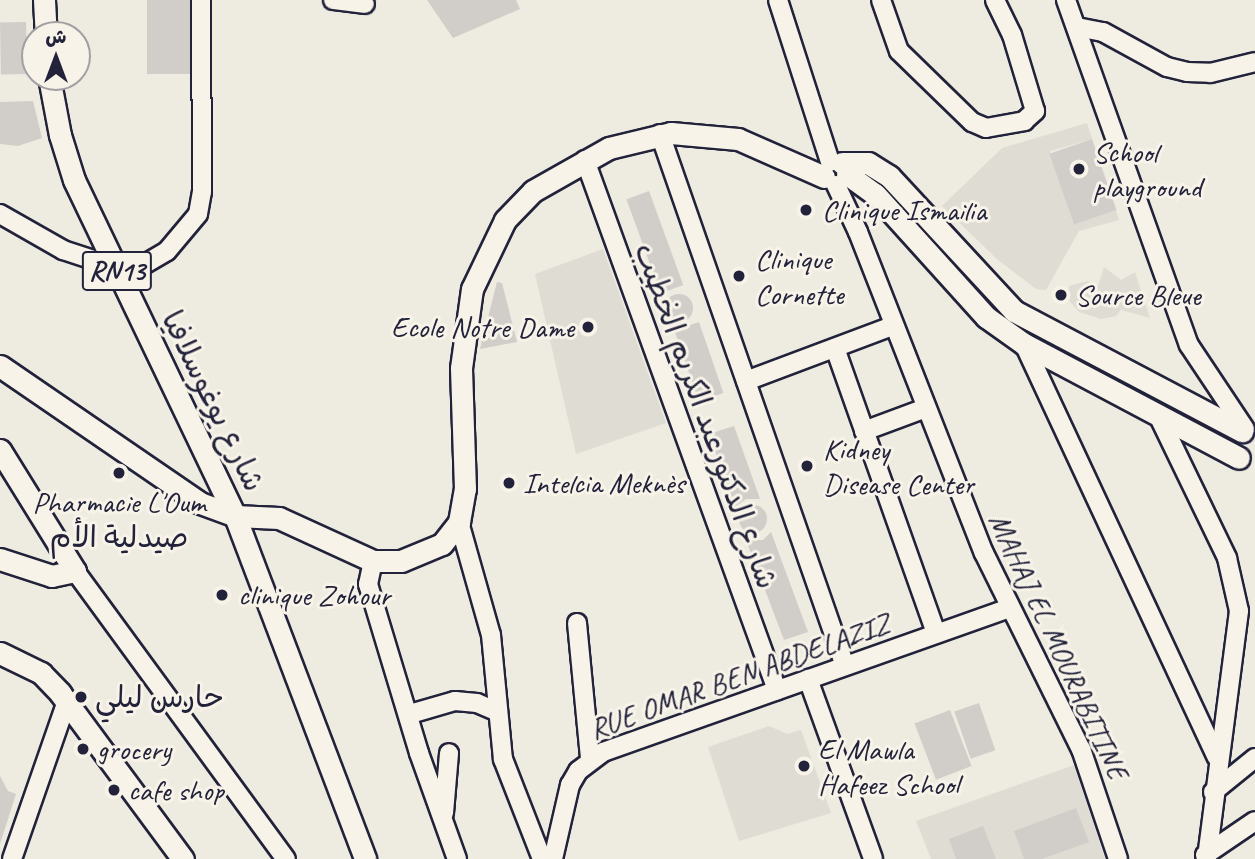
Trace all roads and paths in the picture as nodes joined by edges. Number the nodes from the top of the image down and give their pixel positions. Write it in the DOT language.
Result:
graph roads {
  1 [pos="44,0"];
  2 [pos="201,0"];
  3 [pos="333,0"];
  4 [pos="778,0"];
  5 [pos="881,0"];
  6 [pos="995,0"];
  7 [pos="1066,0"];
  8 [pos="365,4"];
  9 [pos="45,21"];
  10 [pos="1077,27"];
  11 [pos="1255,62"];
  12 [pos="52,91"];
  13 [pos="660,134"];
  14 [pos="585,160"];
  15 [pos="836,172"];
  16 [pos="0,214"];
  17 [pos="118,273"];
  18 [pos="892,326"];
  19 [pos="1024,344"];
  20 [pos="835,348"];
  21 [pos="0,366"];
  22 [pos="746,381"];
  23 [pos="926,408"];
  24 [pos="1158,415"];
  25 [pos="1247,428"];
  26 [pos="864,431"];
  27 [pos="0,450"];
  28 [pos="1247,463"];
  29 [pos="235,516"];
  30 [pos="459,522"];
  31 [pos="0,559"];
  32 [pos="373,561"];
  33 [pos="75,571"];
  34 [pos="1010,608"];
  35 [pos="1255,619"];
  36 [pos="576,624"];
  37 [pos="1240,631"];
  38 [pos="936,634"];
  39 [pos="0,653"];
  40 [pos="845,666"];
  41 [pos="808,679"];
  42 [pos="777,690"];
  43 [pos="67,701"];
  44 [pos="496,711"];
  45 [pos="410,714"];
  46 [pos="449,753"];
  47 [pos="1217,757"];
  48 [pos="1255,758"];
  49 [pos="590,759"];
  50 [pos="1213,792"];
  51 [pos="443,820"];
  52 [pos="1255,821"];
  53 [pos="174,854"];
  54 [pos="1206,857"];
  55 [pos="12,859"];
  56 [pos="286,859"];
  57 [pos="365,859"];
  58 [pos="457,859"];
  59 [pos="542,859"];
  60 [pos="553,859"];
  61 [pos="873,859"];
  62 [pos="1118,859"];
  1 -- 9 [label="main road"];
  2 -- 17 [label="street"];
  3 -- 8 [label="street"];
  4 -- 15 [label="street, MAHAJ EL MOURABITINE"];
  5 -- 6 [label="street"];
  7 -- 10 [label="street"];
  10 -- 11 [label="street"];
  10 -- 25 [label="street"];
  12 -- 17 [label="main road, شارع يوغوسلافيا / RN13"];
  13 -- 14 [label="main road"];
  13 -- 15 [label="main road"];
  13 -- 22 [label="street, شارع الدكتورعبد الكريم الخطيب"];
  14 -- 30 [label="main road"];
  14 -- 42 [label="street, شارع الدكتورعبد الكريم الخطيب"];
  15 -- 18 [label="street, MAHAJ EL MOURABITINE"];
  15 -- 19 [label="main road"];
  15 -- 25 [label="main road"];
  16 -- 17 [label="street"];
  17 -- 29 [label="main road, شارع يوغوسلافيا / RN13"];
  18 -- 20 [label="street"];
  18 -- 23 [label="street, MAHAJ EL MOURABITINE"];
  19 -- 24 [label="main road"];
  19 -- 47 [label="street"];
  20 -- 22 [label="street"];
  20 -- 26 [label="street"];
  21 -- 29 [label="main road"];
  22 -- 40 [label="street, شارع الدكتورعبد الكريم الخطيب"];
  23 -- 26 [label="street"];
  23 -- 34 [label="street, MAHAJ EL MOURABITINE"];
  24 -- 28 [label="main road"];
  24 -- 37 [label="street"];
  25 -- 28 [label="main road"];
  26 -- 38 [label="street"];
  27 -- 33 [label="main road"];
  29 -- 32 [label="main road"];
  29 -- 57 [label="main road, RN13"];
  30 -- 32 [label="main road"];
  30 -- 44 [label="street"];
  31 -- 33 [label="main road"];
  32 -- 45 [label="street"];
  33 -- 56 [label="street"];
  34 -- 38 [label="street, RUE OMAR BEN ABDELAZIZ"];
  34 -- 62 [label="street, MAHAJ EL MOURABITINE"];
  35 -- 37 [label="street"];
  36 -- 49 [label="street"];
  37 -- 47 [label="street"];
  38 -- 40 [label="street, RUE OMAR BEN ABDELAZIZ"];
  39 -- 43 [label="main road"];
  40 -- 41 [label="street, RUE OMAR BEN ABDELAZIZ"];
  41 -- 42 [label="street, RUE OMAR BEN ABDELAZIZ"];
  41 -- 61 [label="street"];
  42 -- 49 [label="street, RUE OMAR BEN ABDELAZIZ"];
  43 -- 53 [label="main road"];
  43 -- 55 [label="street"];
  44 -- 45 [label="street"];
  44 -- 59 [label="street"];
  45 -- 51 [label="street"];
  46 -- 51 [label="street"];
  47 -- 50 [label="street"];
  48 -- 50 [label="street"];
  49 -- 60 [label="street, RUE OMAR BEN ABDELAZIZ"];
  50 -- 54 [label="street"];
  51 -- 58 [label="street"];
  52 -- 54 [label="street"];
}
